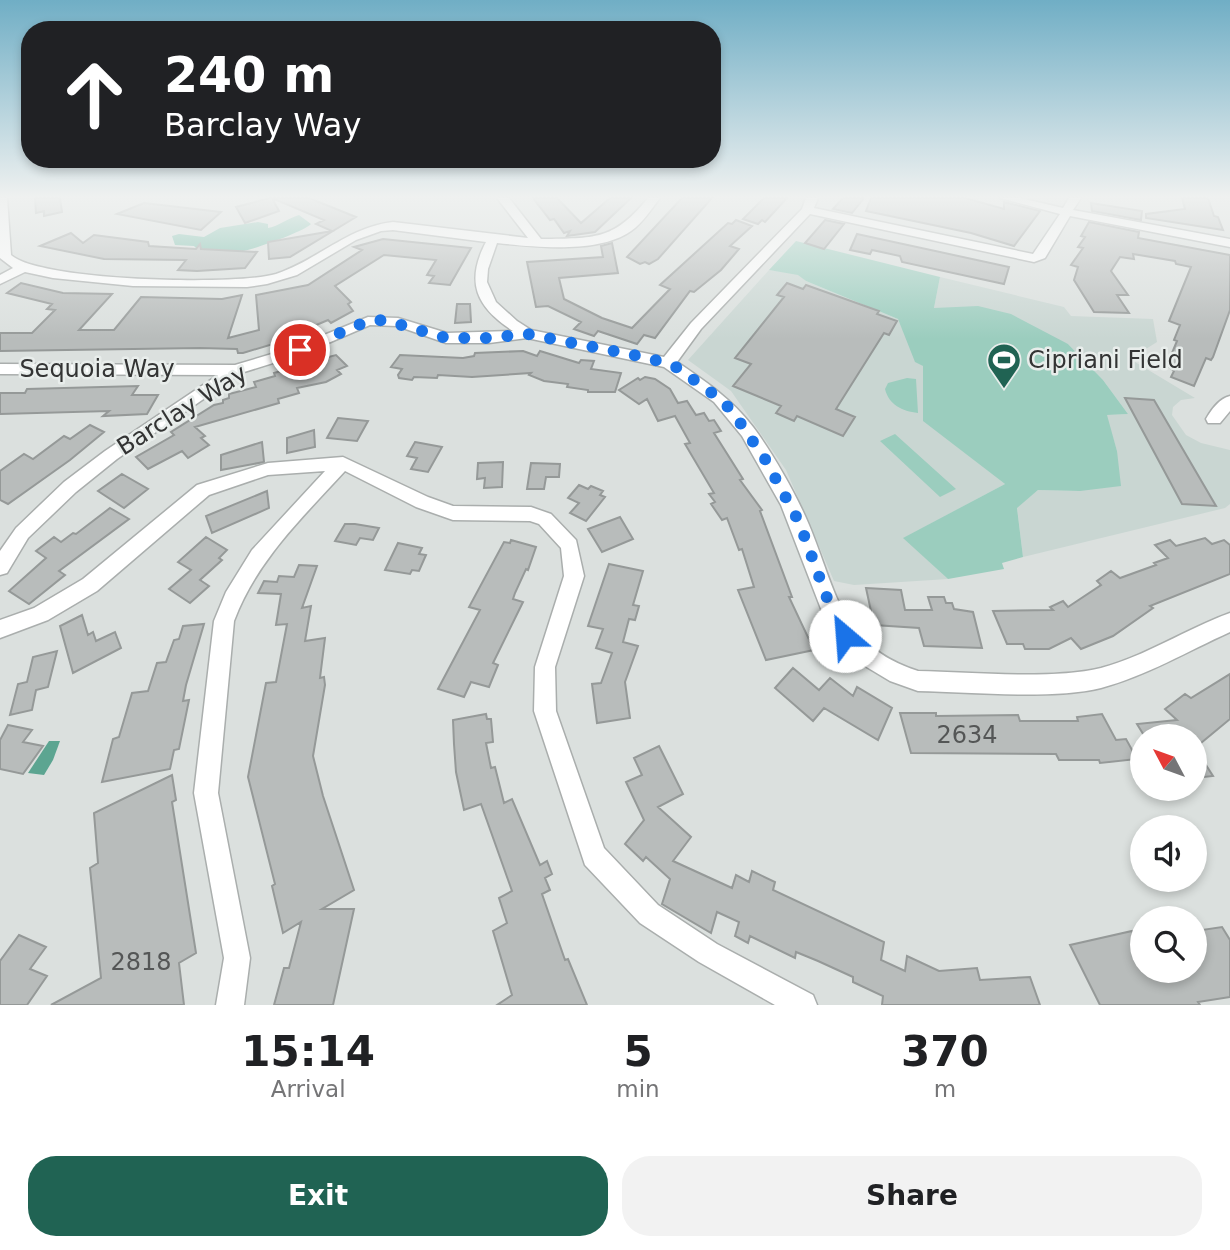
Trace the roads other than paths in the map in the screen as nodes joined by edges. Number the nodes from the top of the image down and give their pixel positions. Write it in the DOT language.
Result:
graph roads {
  1 [pos="1,245"];
  2 [pos="339,245"];
  3 [pos="490,245"];
  4 [pos="772,245"];
  5 [pos="974,245"];
  6 [pos="1047,245"];
  7 [pos="22,268"];
  8 [pos="0,280"];
  9 [pos="527,334"];
  10 [pos="667,363"];
  11 [pos="0,369"];
  12 [pos="236,370"];
  13 [pos="1230,401"];
  14 [pos="1214,419"];
  15 [pos="343,463"];
  16 [pos="0,567"];
  17 [pos="1230,622"];
  18 [pos="0,629"];
  19 [pos="230,1005"];
  20 [pos="803,1005"];
  1 -- 7 [label="street"];
  2 -- 7 [label="street"];
  3 -- 9 [label="street"];
  4 -- 10 [label="street"];
  5 -- 6 [label="street"];
  7 -- 8 [label="street"];
  9 -- 10 [label="street"];
  9 -- 12 [label="street, Barclay Way"];
  10 -- 17 [label="street"];
  11 -- 12 [label="street, Sequoia Way"];
  12 -- 16 [label="street, Barclay Way"];
  13 -- 14 [label="street"];
  15 -- 18 [label="street"];
  15 -- 19 [label="street"];
  15 -- 20 [label="street"];
}
